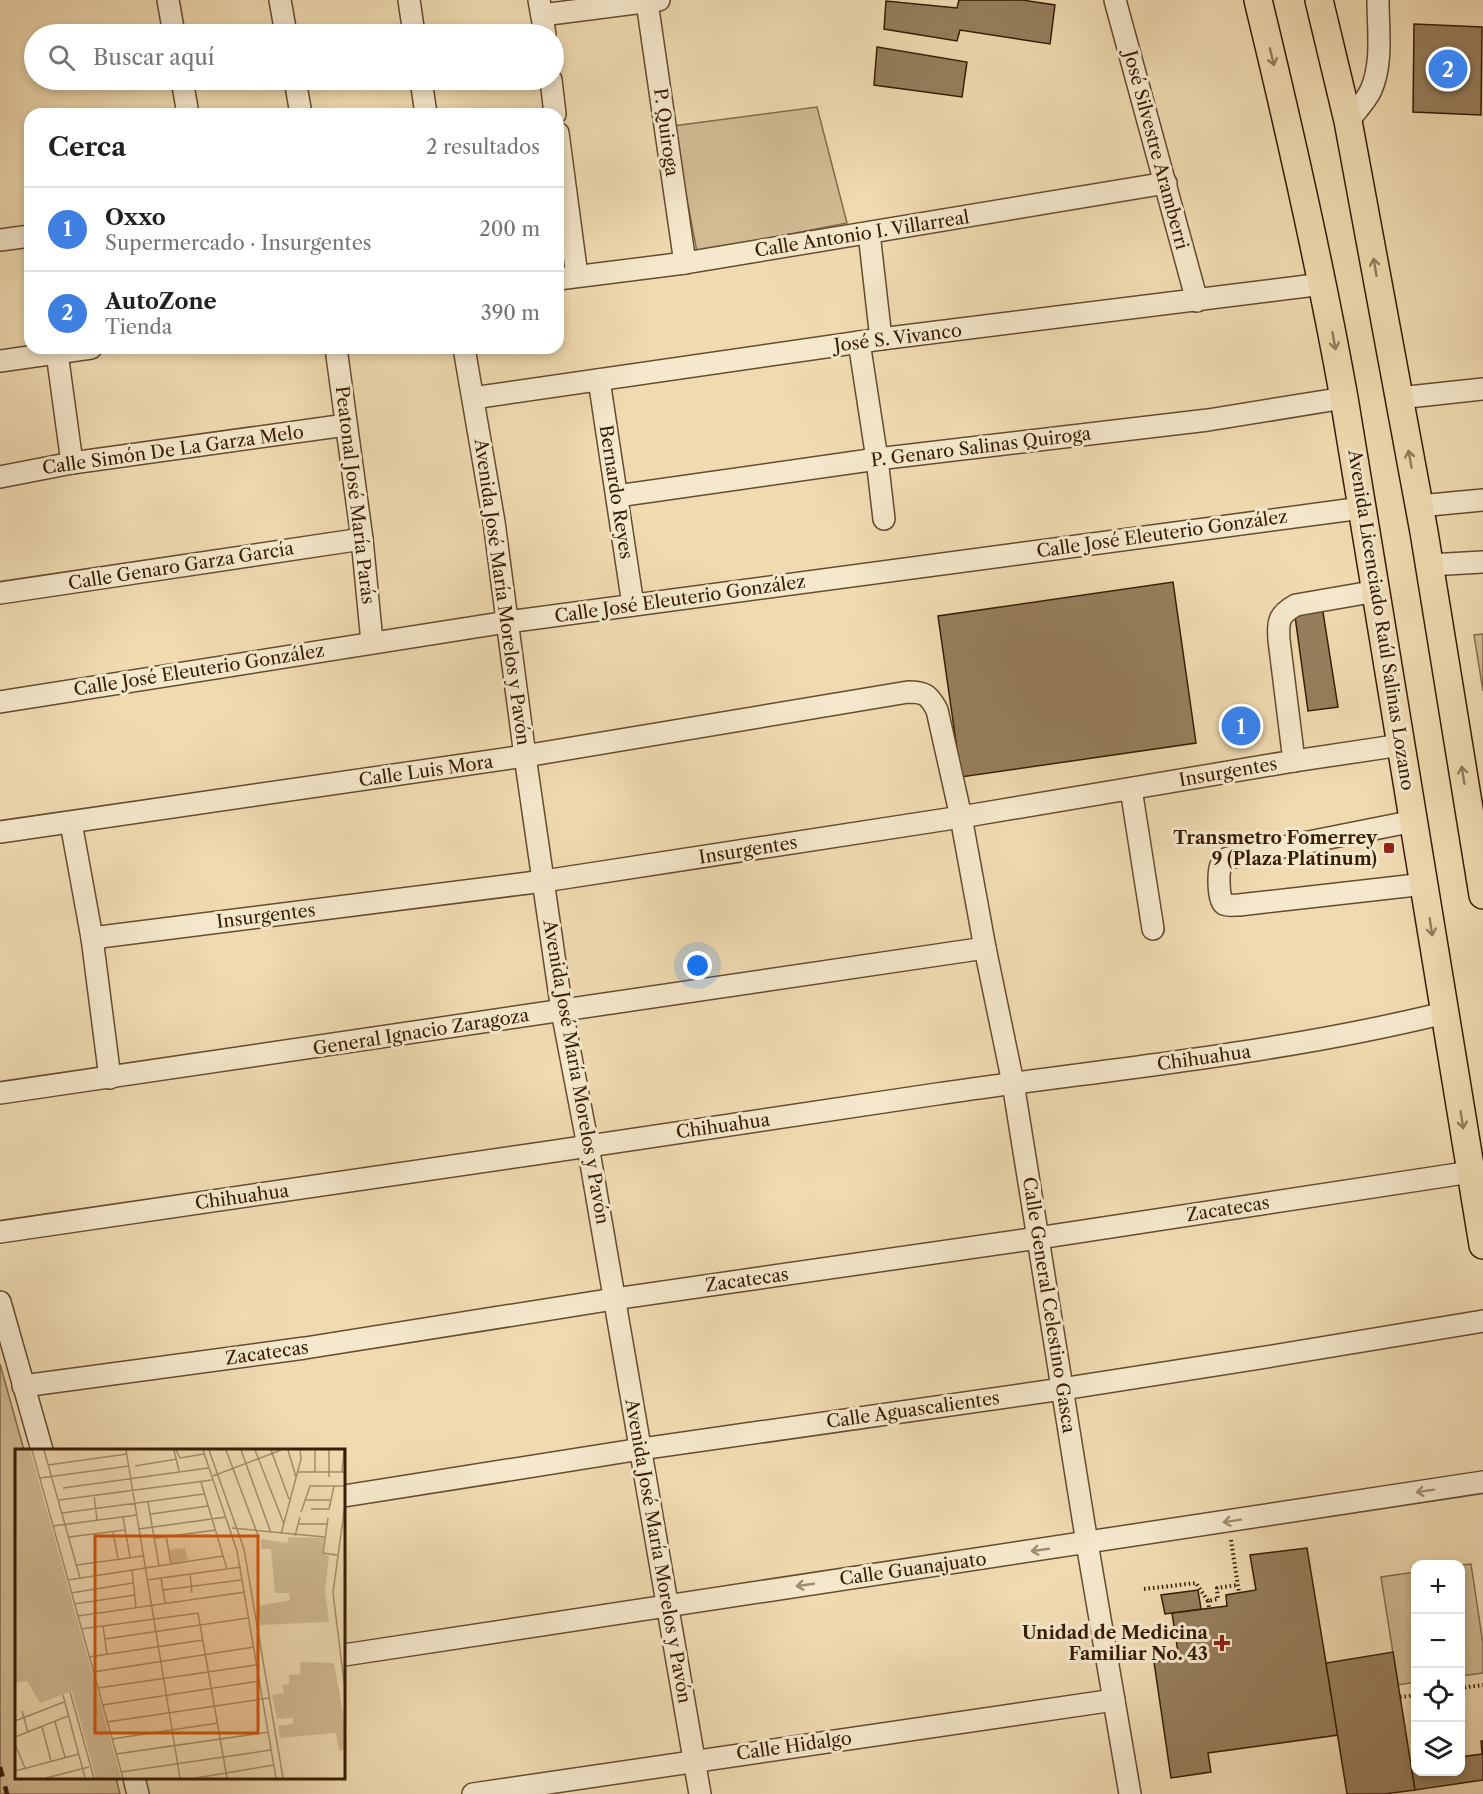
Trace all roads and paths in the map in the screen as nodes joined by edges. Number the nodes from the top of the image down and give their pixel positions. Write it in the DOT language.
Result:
graph roads {
  1 [pos="168,0"];
  2 [pos="279,0"];
  3 [pos="409,0"];
  4 [pos="1115,0"];
  5 [pos="1258,0"];
  6 [pos="1319,0"];
  7 [pos="1378,0"];
  8 [pos="653,1"];
  9 [pos="542,16"];
  10 [pos="172,24"];
  11 [pos="284,24"];
  12 [pos="413,24"];
  13 [pos="184,90"];
  14 [pos="297,90"];
  15 [pos="422,90"];
  16 [pos="552,90"];
  17 [pos="187,108"];
  18 [pos="300,108"];
  19 [pos="425,108"];
  20 [pos="554,108"];
  21 [pos="1348,121"];
  22 [pos="1166,183"];
  23 [pos="564,219"];
  24 [pos="869,233"];
  25 [pos="24,237"];
  26 [pos="0,240"];
  27 [pos="686,263"];
  28 [pos="568,277"];
  29 [pos="1323,284"];
  30 [pos="1197,301"];
  31 [pos="881,339"];
  32 [pos="859,342"];
  33 [pos="50,354"];
  34 [pos="57,354"];
  35 [pos="337,354"];
  36 [pos="465,354"];
  37 [pos="0,361"];
  38 [pos="599,380"];
  39 [pos="1483,389"];
  40 [pos="473,398"];
  41 [pos="1344,398"];
  42 [pos="1399,398"];
  43 [pos="346,425"];
  44 [pos="878,459"];
  45 [pos="72,463"];
  46 [pos="0,477"];
  47 [pos="617,496"];
  48 [pos="1483,500"];
  49 [pos="1419,506"];
  50 [pos="1362,508"];
  51 [pos="884,519"];
  52 [pos="362,539"];
  53 [pos="1483,562"];
  54 [pos="1429,564"];
  55 [pos="1377,591"];
  56 [pos="0,593"];
  57 [pos="633,605"];
  58 [pos="507,622"];
  59 [pos="372,642"];
  60 [pos="921,692"];
  61 [pos="0,702"];
  62 [pos="1401,745"];
  63 [pos="525,756"];
  64 [pos="1294,761"];
  65 [pos="1131,789"];
  66 [pos="961,817"];
  67 [pos="1414,821"];
  68 [pos="71,823"];
  69 [pos="0,832"];
  70 [pos="544,881"];
  71 [pos="1482,883"];
  72 [pos="1425,884"];
  73 [pos="1153,929"];
  74 [pos="92,938"];
  75 [pos="985,948"];
  76 [pos="562,1011"];
  77 [pos="1444,1013"];
  78 [pos="110,1078"];
  79 [pos="1013,1083"];
  80 [pos="0,1093"];
  81 [pos="588,1146"];
  82 [pos="1471,1172"];
  83 [pos="0,1232"];
  84 [pos="1038,1238"];
  85 [pos="1483,1245"];
  86 [pos="614,1299"];
  87 [pos="0,1302"];
  88 [pos="1483,1321"];
  89 [pos="23,1386"];
  90 [pos="1062,1389"];
  91 [pos="42,1449"];
  92 [pos="641,1449"];
  93 [pos="1483,1482"];
  94 [pos="345,1496"];
  95 [pos="1228,1522"];
  96 [pos="1087,1543"];
  97 [pos="1237,1585"];
  98 [pos="1144,1589"];
  99 [pos="1239,1593"];
  100 [pos="1208,1601"];
  101 [pos="668,1605"];
  102 [pos="1209,1608"];
  103 [pos="345,1655"];
  104 [pos="1483,1685"];
  105 [pos="1465,1687"];
  106 [pos="1411,1696"];
  107 [pos="1400,1697"];
  108 [pos="1114,1700"];
  109 [pos="694,1761"];
  110 [pos="134,1779"];
  111 [pos="138,1794"];
  112 [pos="473,1794"];
  113 [pos="700,1794"];
  114 [pos="1130,1794"];
  1 -- 10 [label="street"];
  2 -- 11 [label="street"];
  3 -- 12 [label="street"];
  4 -- 22 [label="street, José Silvestre Aramberri"];
  5 -- 29 [label="main road, Avenida Licenciado Raúl Salinas Lozano, one-way"];
  6 -- 21 [label="main road"];
  7 -- 21 [label="street"];
  8 -- 9 [label="street"];
  8 -- 27 [label="street, P. Quiroga"];
  13 -- 17 [label="street"];
  14 -- 18 [label="street"];
  15 -- 19 [label="street"];
  16 -- 20 [label="street"];
  42 -- 21 [label="main road, one-way"];
  22 -- 24 [label="street, Calle Antonio I. Villarreal"];
  22 -- 30 [label="street, José Silvestre Aramberri"];
  23 -- 28 [label="street"];
  24 -- 27 [label="street, Calle Antonio I. Villarreal"];
  24 -- 31 [label="street"];
  25 -- 26 [label="street"];
  27 -- 28 [label="street, Calle Antonio I. Villarreal"];
  29 -- 30 [label="street, José S. Vivanco"];
  29 -- 41 [label="main road, Avenida Licenciado Raúl Salinas Lozano, one-way"];
  30 -- 31 [label="street, José S. Vivanco"];
  31 -- 32 [label="street, José S. Vivanco"];
  32 -- 38 [label="street, José S. Vivanco"];
  32 -- 44 [label="street"];
  33 -- 37 [label="street"];
  34 -- 45 [label="street"];
  35 -- 43 [label="street, Peatonal José María Parás"];
  36 -- 40 [label="street, Avenida José María Morelos y Pavón"];
  38 -- 40 [label="street, José S. Vivanco"];
  38 -- 47 [label="street, Bernardo Reyes"];
  39 -- 42 [label="street"];
  40 -- 58 [label="street, Avenida José María Morelos y Pavón"];
  41 -- 44 [label="street, P. Genaro Salinas Quiroga"];
  41 -- 50 [label="main road, Avenida Licenciado Raúl Salinas Lozano"];
  49 -- 42 [label="main road, one-way"];
  43 -- 45 [label="street, Calle Simón De La Garza Melo"];
  43 -- 52 [label="street, Peatonal José María Parás"];
  44 -- 47 [label="street, P. Genaro Salinas Quiroga"];
  44 -- 51 [label="street"];
  45 -- 46 [label="street, Calle Simón De La Garza Melo"];
  47 -- 57 [label="street, Bernardo Reyes"];
  48 -- 49 [label="street"];
  49 -- 54 [label="main road"];
  50 -- 55 [label="main road, Avenida Licenciado Raúl Salinas Lozano"];
  50 -- 57 [label="street, Calle José Eleuterio González"];
  52 -- 56 [label="street, Calle Genaro Garza García"];
  52 -- 59 [label="street, Peatonal José María Parás"];
  53 -- 54 [label="street"];
  71 -- 54 [label="main road, one-way"];
  55 -- 62 [label="main road, Avenida Licenciado Raúl Salinas Lozano"];
  55 -- 64 [label="street"];
  57 -- 58 [label="street, Calle José Eleuterio González"];
  58 -- 59 [label="street, Calle José Eleuterio González"];
  58 -- 63 [label="street, Avenida José María Morelos y Pavón"];
  59 -- 61 [label="street, Calle José Eleuterio González"];
  60 -- 63 [label="street, Calle Luis Mora"];
  60 -- 66 [label="street, Calle General Celestino Gasca"];
  62 -- 64 [label="street, Insurgentes"];
  62 -- 67 [label="main road, Avenida Licenciado Raúl Salinas Lozano"];
  63 -- 68 [label="street, Calle Luis Mora"];
  63 -- 70 [label="street, Avenida José María Morelos y Pavón"];
  64 -- 65 [label="street, Insurgentes"];
  65 -- 66 [label="street, Insurgentes"];
  65 -- 73 [label="street"];
  66 -- 70 [label="street, Insurgentes"];
  66 -- 75 [label="street, Calle General Celestino Gasca"];
  67 -- 72 [label="main road, Avenida Licenciado Raúl Salinas Lozano"];
  67 -- 72 [label="street"];
  68 -- 69 [label="street, Calle Luis Mora"];
  68 -- 74 [label="street"];
  70 -- 74 [label="street, Insurgentes"];
  70 -- 76 [label="street, Avenida José María Morelos y Pavón"];
  72 -- 77 [label="main road, Avenida Licenciado Raúl Salinas Lozano, one-way"];
  74 -- 78 [label="street"];
  75 -- 76 [label="street, General Ignacio Zaragoza"];
  75 -- 79 [label="street, Calle General Celestino Gasca"];
  76 -- 78 [label="street, General Ignacio Zaragoza"];
  76 -- 81 [label="street, Avenida José María Morelos y Pavón"];
  77 -- 79 [label="street, Chihuahua"];
  77 -- 82 [label="main road, Avenida Licenciado Raúl Salinas Lozano, one-way"];
  78 -- 80 [label="street, General Ignacio Zaragoza"];
  79 -- 81 [label="street, Chihuahua"];
  79 -- 84 [label="street, Calle General Celestino Gasca"];
  81 -- 83 [label="street, Chihuahua"];
  81 -- 86 [label="street, Avenida José María Morelos y Pavón"];
  82 -- 84 [label="street, Zacatecas"];
  82 -- 85 [label="main road, Avenida Licenciado Raúl Salinas Lozano"];
  84 -- 86 [label="street, Zacatecas"];
  84 -- 90 [label="street, Calle General Celestino Gasca"];
  86 -- 89 [label="street, Zacatecas"];
  86 -- 92 [label="street, Avenida José María Morelos y Pavón"];
  87 -- 89 [label="street"];
  88 -- 90 [label="street, Calle Aguascalientes"];
  89 -- 91 [label="street"];
  90 -- 92 [label="street, Calle Aguascalientes"];
  90 -- 96 [label="street, Calle General Celestino Gasca"];
  92 -- 94 [label="street, Calle Aguascalientes"];
  92 -- 101 [label="street, Avenida José María Morelos y Pavón"];
  93 -- 95 [label="street, Calle Guanajuato, one-way"];
  95 -- 96 [label="street, Calle Guanajuato"];
  95 -- 97 [label="path"];
  96 -- 101 [label="street, Calle Guanajuato, one-way"];
  96 -- 108 [label="street, Calle General Celestino Gasca"];
  97 -- 99 [label="path"];
  97 -- 100 [label="path"];
  98 -- 100 [label="path"];
  100 -- 102 [label="path"];
  101 -- 103 [label="street, Calle Guanajuato"];
  101 -- 109 [label="street, Avenida José María Morelos y Pavón"];
  104 -- 105 [label="path"];
  106 -- 107 [label="path"];
  108 -- 109 [label="street, Calle Hidalgo"];
  108 -- 114 [label="street, Calle General Celestino Gasca"];
  109 -- 112 [label="street, Calle Hidalgo"];
  109 -- 113 [label="street, Avenida José María Morelos y Pavón"];
  110 -- 111 [label="street"];
}
